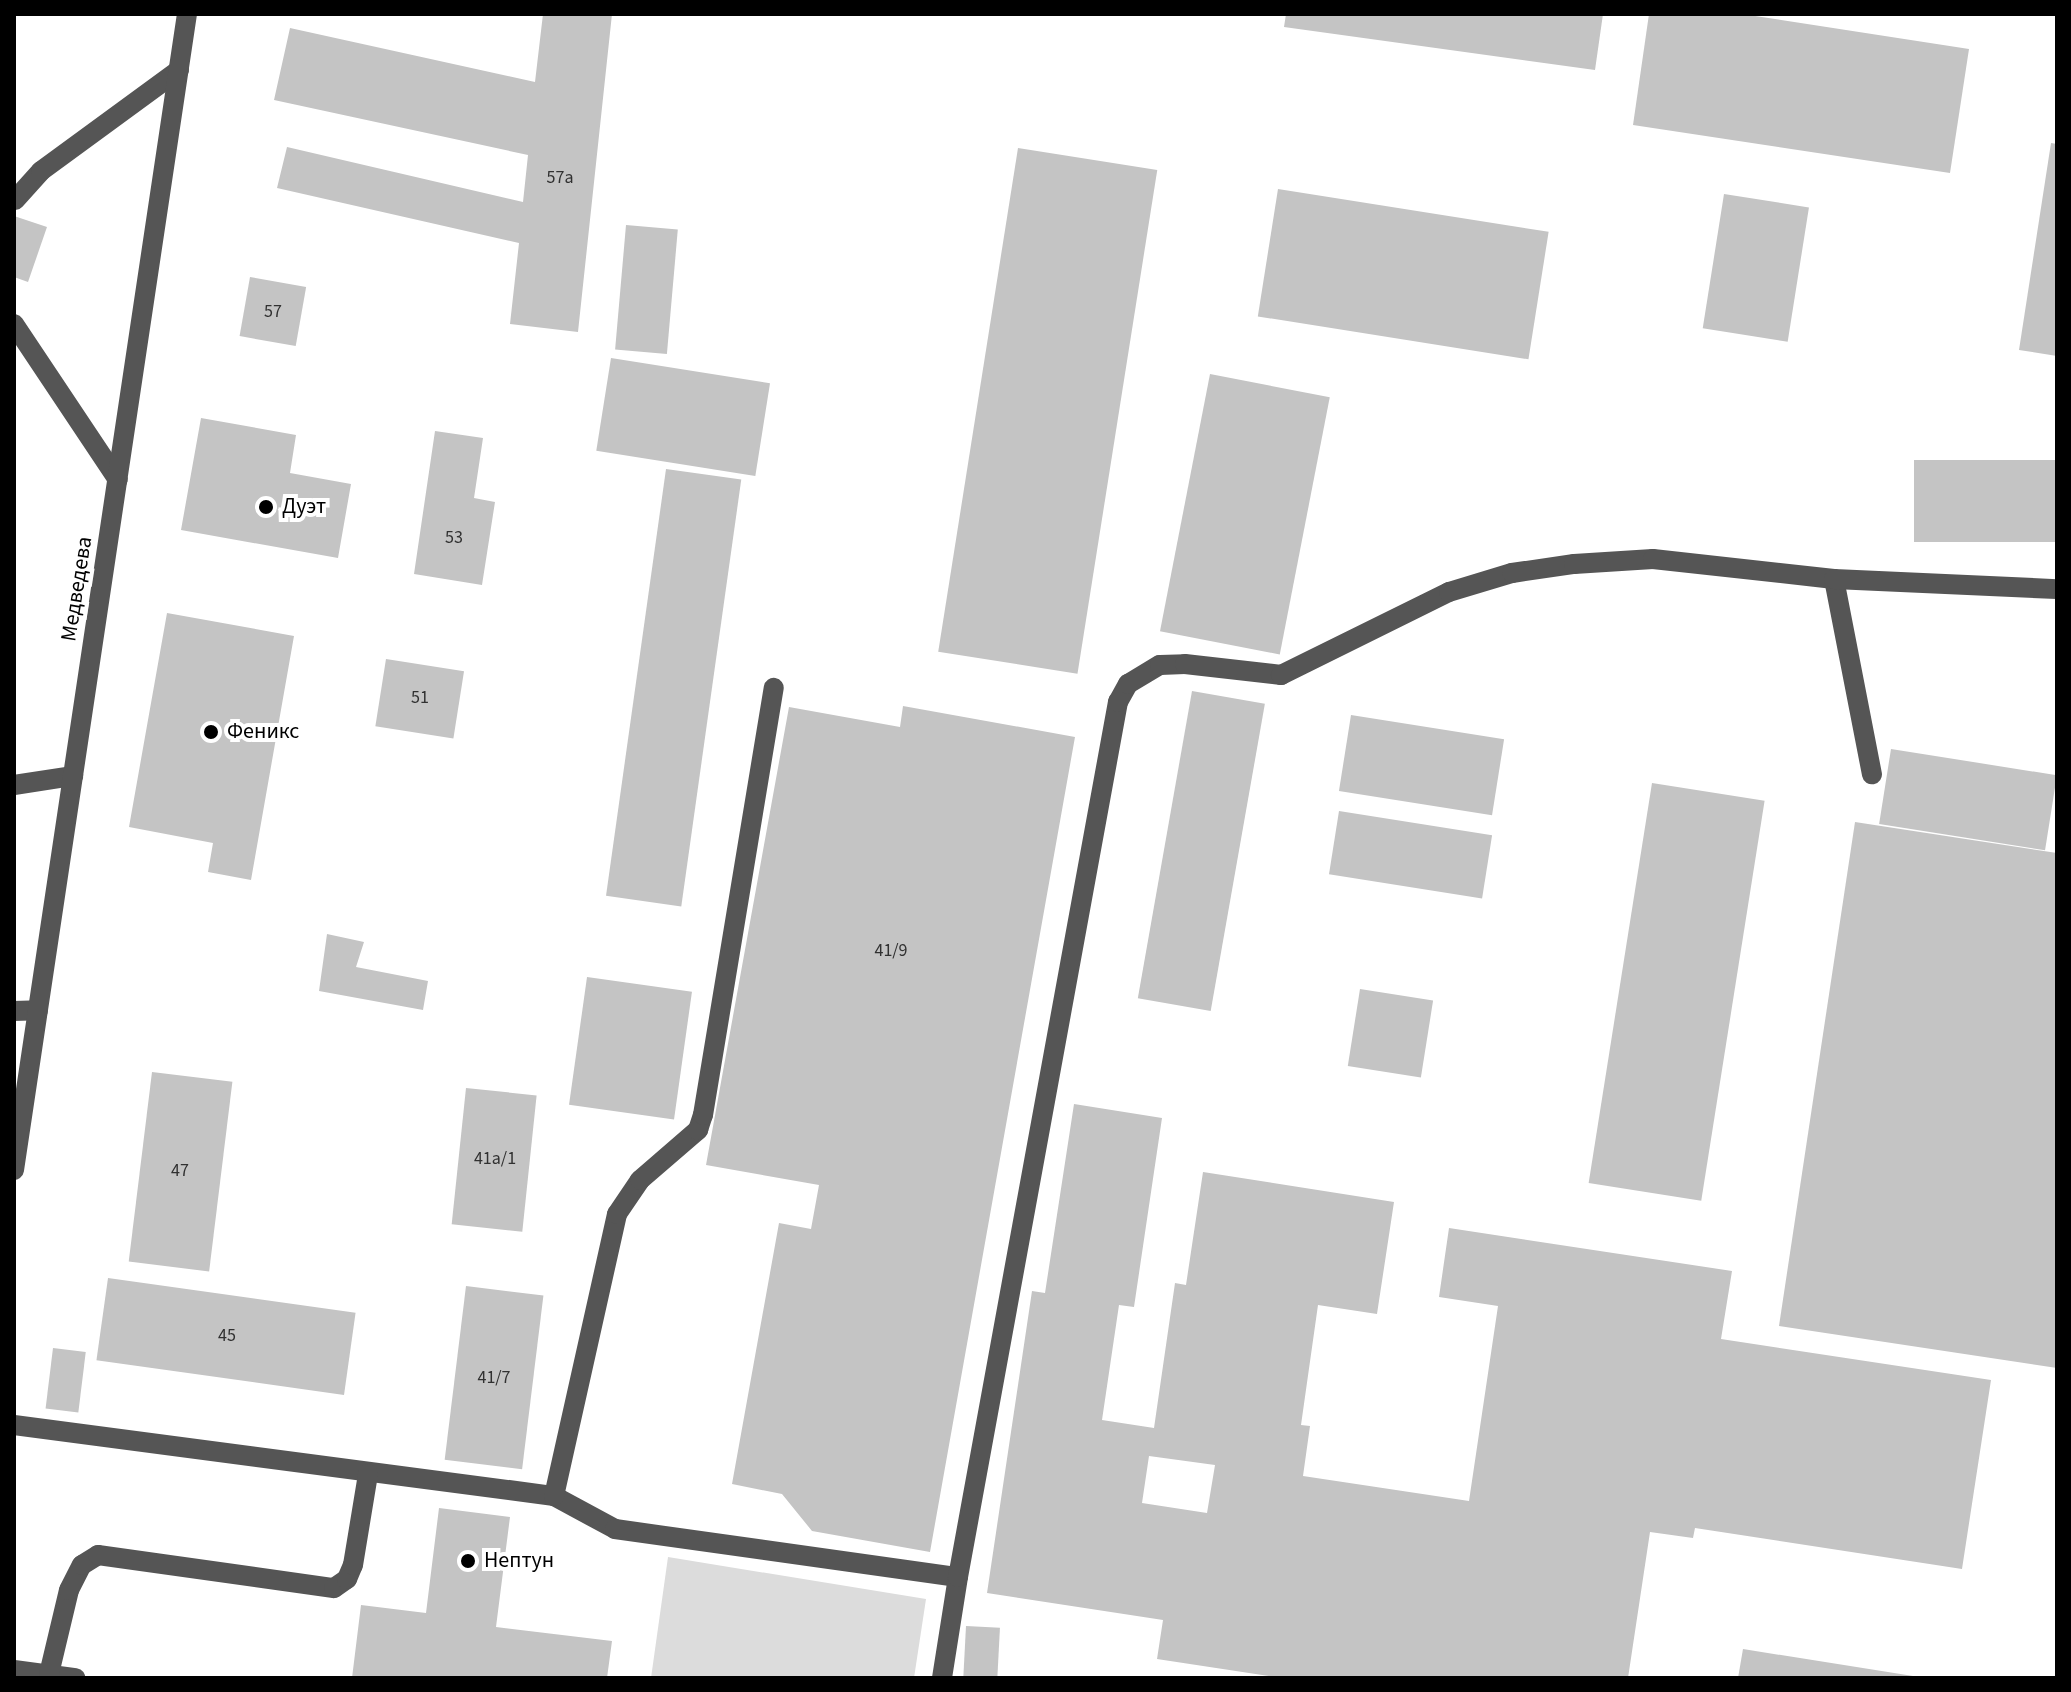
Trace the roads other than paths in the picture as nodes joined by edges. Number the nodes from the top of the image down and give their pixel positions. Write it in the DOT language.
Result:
graph roads {
  1 [pos="187,14"];
  2 [pos="179,70"];
  3 [pos="15,200"];
  4 [pos="14,324"];
  5 [pos="118,480"];
  6 [pos="1834,579"];
  7 [pos="2057,589"];
  8 [pos="774,688"];
  9 [pos="1872,774"];
  10 [pos="73,776"];
  11 [pos="14,785"];
  12 [pos="38,1010"];
  13 [pos="14,1011"];
  14 [pos="14,1170"];
  15 [pos="14,1425"];
  16 [pos="368,1474"];
  17 [pos="554,1496"];
  18 [pos="958,1577"];
  19 [pos="14,1670"];
  20 [pos="49,1674"];
  21 [pos="75,1678"];
  22 [pos="942,1678"];
  1 -- 2 [label="street, Медведева"];
  2 -- 3 [label="street"];
  2 -- 5 [label="street, Медведева"];
  4 -- 5 [label="street"];
  5 -- 10 [label="street, Медведева"];
  6 -- 7 [label="street"];
  6 -- 9 [label="street"];
  6 -- 18 [label="street"];
  8 -- 17 [label="street"];
  10 -- 11 [label="street"];
  10 -- 12 [label="street, Медведева"];
  12 -- 13 [label="street"];
  12 -- 14 [label="street, Медведева"];
  15 -- 16 [label="street"];
  16 -- 17 [label="street"];
  16 -- 20 [label="street"];
  17 -- 18 [label="street"];
  18 -- 22 [label="street"];
  19 -- 20 [label="street"];
  20 -- 21 [label="street"];
}
